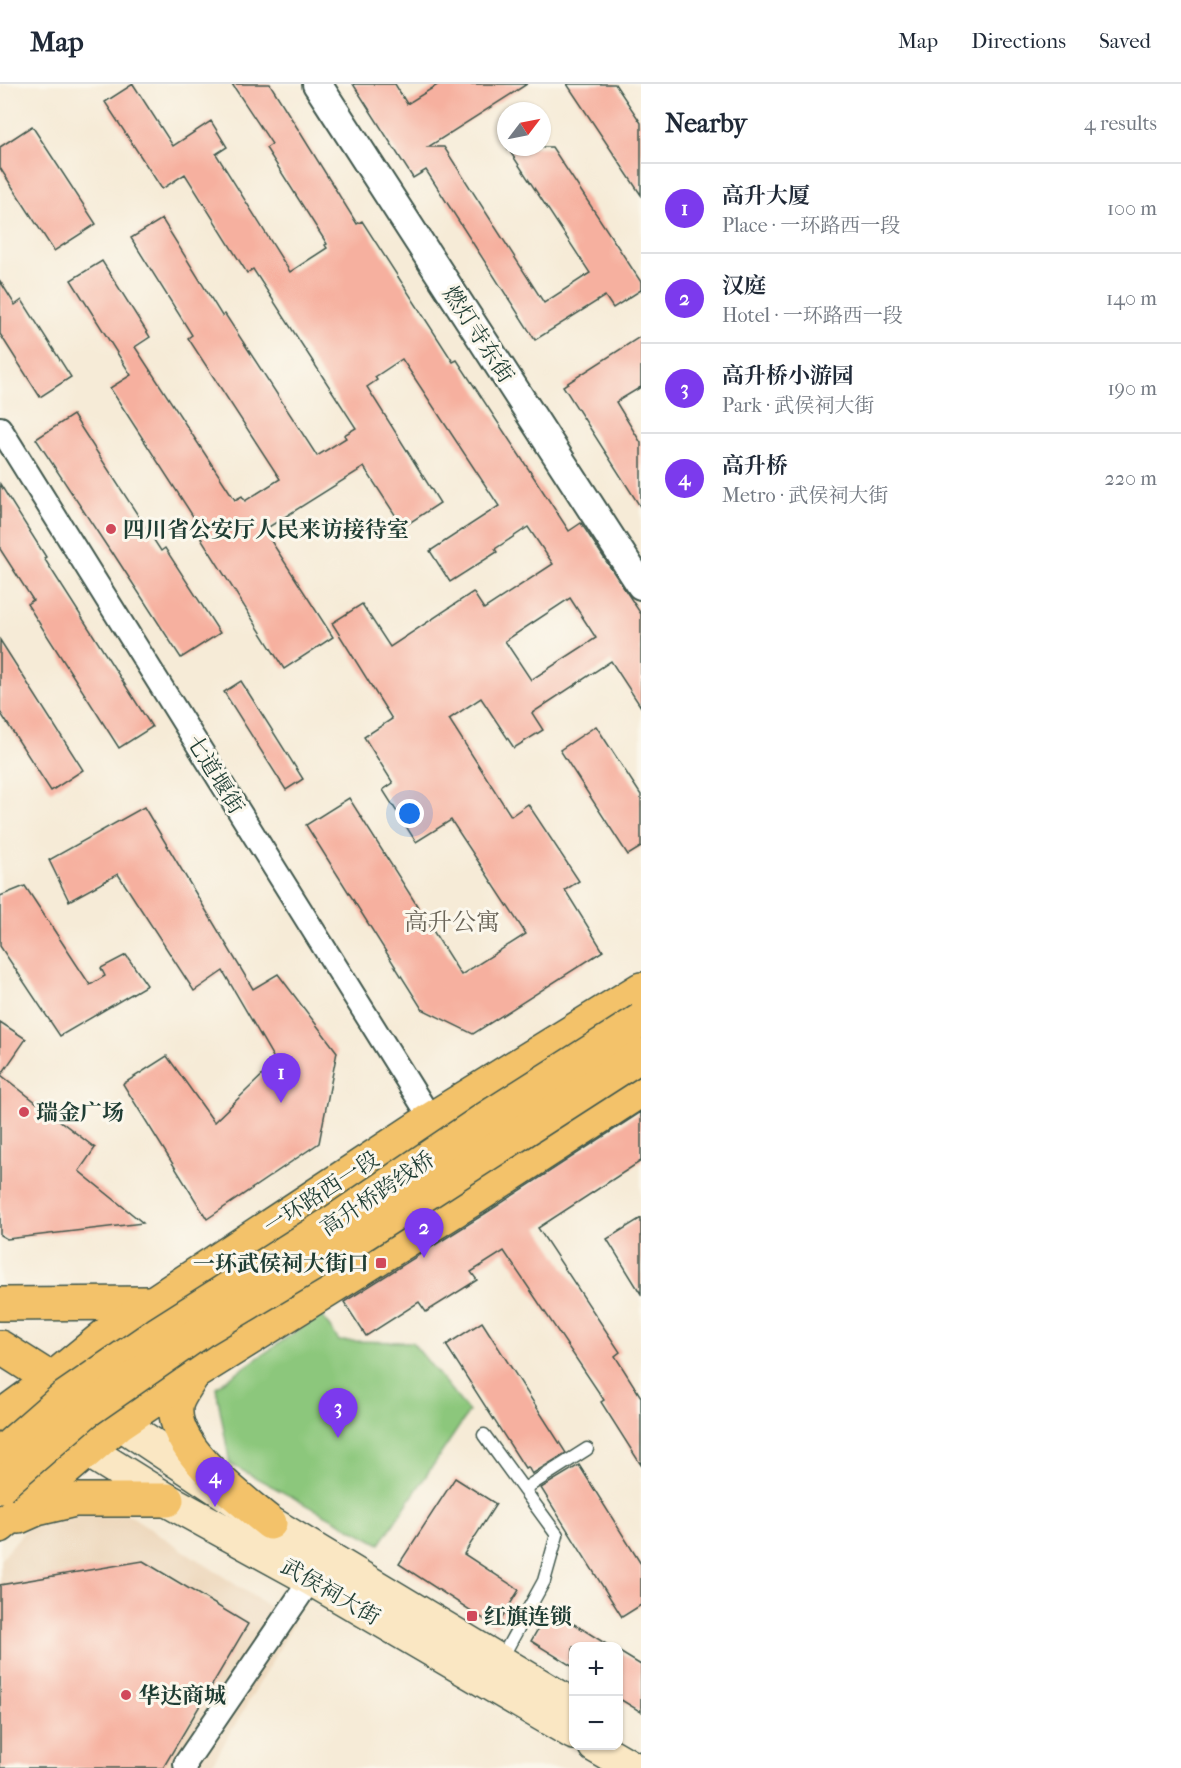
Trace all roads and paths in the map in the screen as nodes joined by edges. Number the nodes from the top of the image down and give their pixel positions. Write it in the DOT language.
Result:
graph roads {
  1 [pos="317,84"];
  2 [pos="0,428"];
  3 [pos="641,585"];
  4 [pos="641,989"];
  5 [pos="641,1020"];
  6 [pos="641,1055"];
  7 [pos="641,1090"];
  8 [pos="431,1119"];
  9 [pos="152,1303"];
  10 [pos="0,1304"];
  11 [pos="0,1347"];
  12 [pos="193,1374"];
  13 [pos="52,1379"];
  14 [pos="4,1409"];
  15 [pos="120,1423"];
  16 [pos="484,1435"];
  17 [pos="587,1449"];
  18 [pos="87,1450"];
  19 [pos="0,1454"];
  20 [pos="0,1486"];
  21 [pos="524,1489"];
  22 [pos="167,1500"];
  23 [pos="270,1523"];
  24 [pos="2,1525"];
  25 [pos="311,1579"];
  26 [pos="499,1662"];
  27 [pos="569,1704"];
  28 [pos="569,1731"];
  29 [pos="623,1736"];
  30 [pos="641,1746"];
  31 [pos="602,1750"];
  32 [pos="184,1767"];
  33 [pos="633,1768"];
  1 -- 3 [label="street, 燃灯寺东街"];
  2 -- 8 [label="street, 七道堰街"];
  4 -- 8 [label="main road, 一环路西一段"];
  5 -- 19 [label="main road, 高升桥跨线桥, bridge"];
  6 -- 20 [label="main road, 高升桥跨线桥, bridge"];
  7 -- 12 [label="main road"];
  8 -- 9 [label="main road, 一环路西一段"];
  9 -- 10 [label="main road"];
  9 -- 13 [label="main road, 一环路西一段"];
  11 -- 13 [label="main road"];
  12 -- 15 [label="main road"];
  12 -- 23 [label="main road"];
  13 -- 14 [label="main road, 一环路西一段"];
  13 -- 15 [label="main road"];
  14 -- 18 [label="main road"];
  15 -- 18 [label="main road"];
  15 -- 23 [label="main road, 武侯祠大街"];
  16 -- 21 [label="lane"];
  17 -- 21 [label="lane"];
  18 -- 22 [label="main road, 武侯祠大街"];
  18 -- 24 [label="main road"];
  21 -- 26 [label="lane"];
  22 -- 24 [label="main road"];
  22 -- 25 [label="main road, 武侯祠大街"];
  23 -- 26 [label="main road, 武侯祠大街"];
  25 -- 28 [label="main road, 武侯祠大街"];
  25 -- 32 [label="street"];
  26 -- 27 [label="main road, 武侯祠大街"];
  29 -- 30 [label="main road"];
  31 -- 33 [label="main road"];
}
